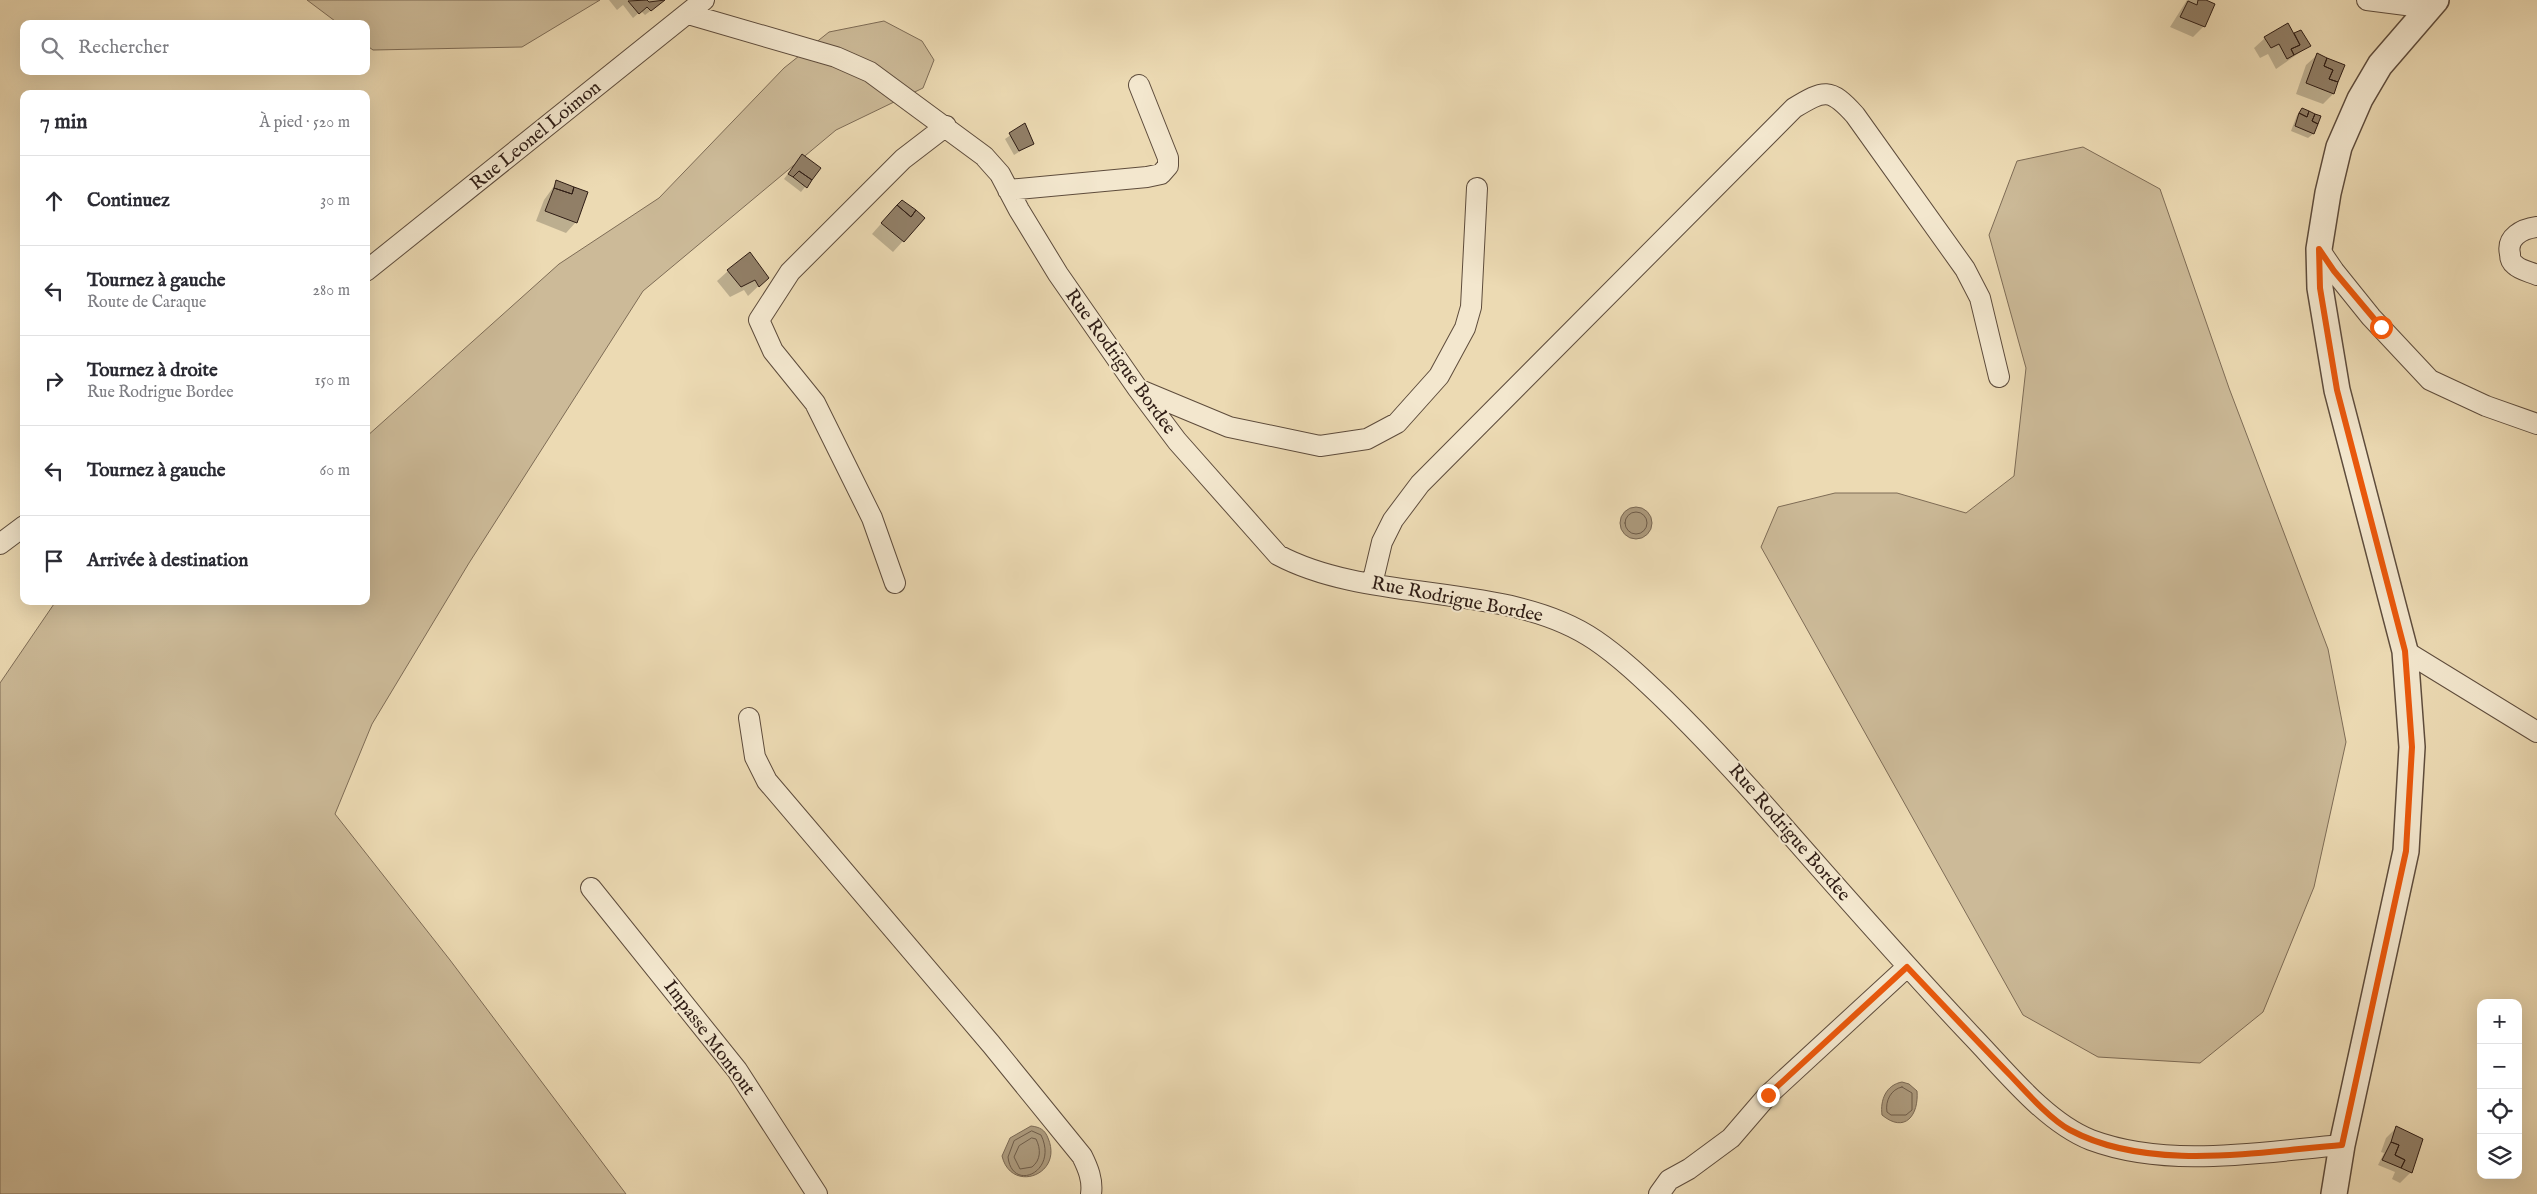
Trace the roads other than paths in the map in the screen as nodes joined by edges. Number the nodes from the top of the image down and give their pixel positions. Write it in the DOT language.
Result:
graph roads {
  1 [pos="704,0"];
  2 [pos="2368,0"];
  3 [pos="2432,4"];
  4 [pos="688,14"];
  5 [pos="1139,85"];
  6 [pos="946,126"];
  7 [pos="1477,188"];
  8 [pos="1008,190"];
  9 [pos="2537,227"];
  10 [pos="2319,249"];
  11 [pos="370,268"];
  12 [pos="2537,275"];
  13 [pos="1999,377"];
  14 [pos="1138,389"];
  15 [pos="2537,424"];
  16 [pos="20,529"];
  17 [pos="0,544"];
  18 [pos="894,582"];
  19 [pos="1372,584"];
  20 [pos="2405,651"];
  21 [pos="749,718"];
  22 [pos="2537,732"];
  23 [pos="591,888"];
  24 [pos="1907,967"];
  25 [pos="2342,1145"];
  26 [pos="817,1194"];
  27 [pos="1090,1194"];
  28 [pos="1659,1194"];
  29 [pos="2334,1194"];
  1 -- 4 [label="street, Rue Leonel Loimon"];
  2 -- 3 [label="street"];
  3 -- 10 [label="street"];
  4 -- 6 [label="street, Rue Rodrigue Bordee"];
  4 -- 11 [label="street, Rue Leonel Loimon"];
  5 -- 8 [label="street"];
  6 -- 8 [label="street, Rue Rodrigue Bordee"];
  6 -- 18 [label="street"];
  7 -- 14 [label="street"];
  8 -- 14 [label="street, Rue Rodrigue Bordee"];
  9 -- 12 [label="street"];
  10 -- 15 [label="street"];
  10 -- 20 [label="street"];
  13 -- 19 [label="street"];
  14 -- 19 [label="street, Rue Rodrigue Bordee"];
  16 -- 17 [label="street"];
  19 -- 24 [label="street, Rue Rodrigue Bordee"];
  20 -- 22 [label="street"];
  20 -- 25 [label="street"];
  21 -- 27 [label="street"];
  23 -- 26 [label="street, Impasse Montout"];
  24 -- 25 [label="street, Rue Rodrigue Bordee"];
  24 -- 28 [label="street"];
  25 -- 29 [label="street"];
}
